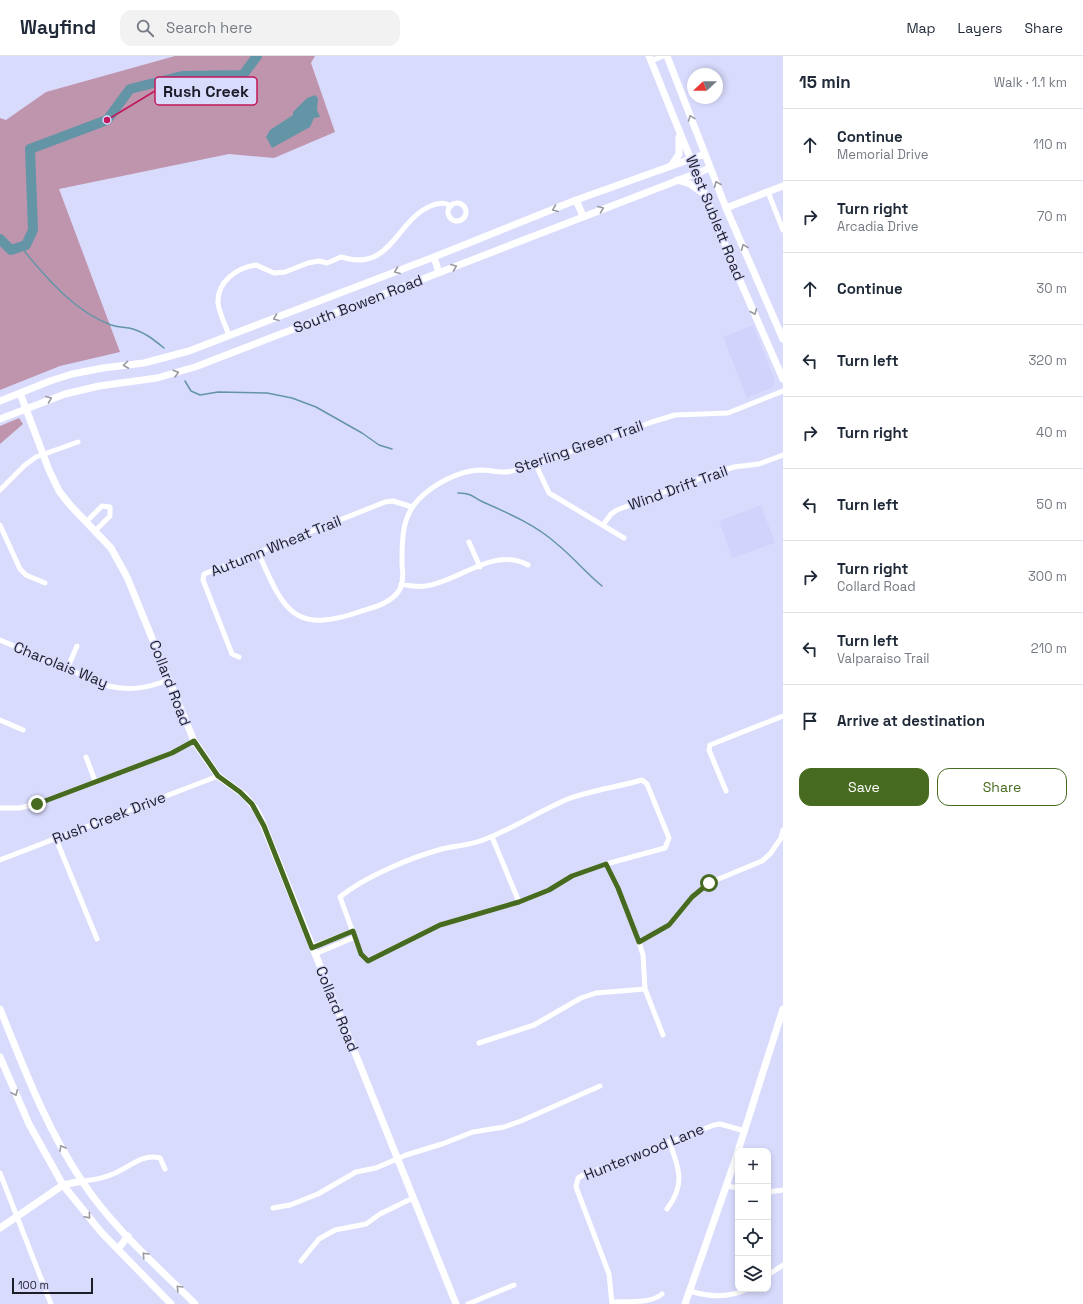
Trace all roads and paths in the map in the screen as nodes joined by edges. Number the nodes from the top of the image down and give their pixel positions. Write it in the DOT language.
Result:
graph roads {
  1 [pos="663,56"];
  2 [pos="667,56"];
  3 [pos="650,59"];
  4 [pos="678,127"];
  5 [pos="705,154"];
  6 [pos="691,160"];
  7 [pos="671,167"];
  8 [pos="710,168"];
  9 [pos="697,173"];
  10 [pos="677,180"];
  11 [pos="783,186"];
  12 [pos="768,192"];
  13 [pos="706,196"];
  14 [pos="576,200"];
  15 [pos="451,206"];
  16 [pos="726,208"];
  17 [pos="582,216"];
  18 [pos="783,230"];
  19 [pos="434,257"];
  20 [pos="439,273"];
  21 [pos="229,336"];
  22 [pos="783,339"];
  23 [pos="783,379"];
  24 [pos="783,391"];
  25 [pos="20,393"];
  26 [pos="0,401"];
  27 [pos="25,408"];
  28 [pos="0,419"];
  29 [pos="78,442"];
  30 [pos="43,455"];
  31 [pos="783,455"];
  32 [pos="536,465"];
  33 [pos="0,490"];
  34 [pos="412,507"];
  35 [pos="86,522"];
  36 [pos="0,525"];
  37 [pos="603,525"];
  38 [pos="95,531"];
  39 [pos="624,538"];
  40 [pos="469,542"];
  41 [pos="258,552"];
  42 [pos="528,565"];
  43 [pos="480,567"];
  44 [pos="45,583"];
  45 [pos="401,584"];
  46 [pos="0,640"];
  47 [pos="77,646"];
  48 [pos="239,657"];
  49 [pos="67,669"];
  50 [pos="168,680"];
  51 [pos="783,716"];
  52 [pos="0,720"];
  53 [pos="23,730"];
  54 [pos="194,741"];
  55 [pos="86,757"];
  56 [pos="218,776"];
  57 [pos="94,781"];
  58 [pos="726,791"];
  59 [pos="0,808"];
  60 [pos="783,830"];
  61 [pos="492,837"];
  62 [pos="56,839"];
  63 [pos="0,860"];
  64 [pos="606,864"];
  65 [pos="519,902"];
  66 [pos="354,934"];
  67 [pos="97,939"];
  68 [pos="639,942"];
  69 [pos="313,951"];
  70 [pos="646,989"];
  71 [pos="0,1009"];
  72 [pos="783,1009"];
  73 [pos="663,1035"];
  74 [pos="479,1043"];
  75 [pos="0,1057"];
  76 [pos="600,1086"];
  77 [pos="745,1131"];
  78 [pos="669,1141"];
  79 [pos="739,1148"];
  80 [pos="397,1159"];
  81 [pos="735,1161"];
  82 [pos="165,1169"];
  83 [pos="0,1173"];
  84 [pos="82,1182"];
  85 [pos="63,1185"];
  86 [pos="727,1186"];
  87 [pos="735,1187"];
  88 [pos="783,1190"];
  89 [pos="771,1192"];
  90 [pos="413,1198"];
  91 [pos="273,1208"];
  92 [pos="667,1209"];
  93 [pos="18,1217"];
  94 [pos="0,1228"];
  95 [pos="128,1236"];
  96 [pos="118,1248"];
  97 [pos="301,1260"];
  98 [pos="783,1265"];
  99 [pos="771,1273"];
  100 [pos="514,1286"];
  101 [pos="690,1291"];
  102 [pos="738,1292"];
  103 [pos="662,1294"];
  104 [pos="612,1303"];
  105 [pos="51,1304"];
  106 [pos="171,1304"];
  107 [pos="195,1304"];
  108 [pos="456,1304"];
  109 [pos="468,1304"];
  110 [pos="685,1304"];
  1 -- 3 [label="street"];
  5 -- 2 [label="main road, West Sublett Road, one-way"];
  3 -- 4 [label="main road, West Sublett Road"];
  4 -- 6 [label="main road, West Sublett Road"];
  4 -- 7 [label="main road"];
  5 -- 6 [label="main road, South Bowen Road"];
  5 -- 8 [label="main road, West Sublett Road"];
  6 -- 7 [label="main road, South Bowen Road"];
  6 -- 9 [label="main road, West Sublett Road"];
  7 -- 14 [label="main road, South Bowen Road"];
  8 -- 9 [label="main road, South Bowen Road"];
  16 -- 8 [label="main road, West Sublett Road, one-way"];
  9 -- 10 [label="main road, South Bowen Road"];
  9 -- 13 [label="main road, West Sublett Road"];
  10 -- 13 [label="main road"];
  17 -- 10 [label="main road, South Bowen Road, one-way"];
  11 -- 12 [label="main road"];
  12 -- 16 [label="main road"];
  12 -- 18 [label="street"];
  13 -- 23 [label="main road, West Sublett Road, one-way"];
  14 -- 17 [label="main road"];
  14 -- 19 [label="main road, South Bowen Road, one-way"];
  15 -- 21 [label="street"];
  22 -- 16 [label="main road, West Sublett Road, one-way"];
  20 -- 17 [label="main road, South Bowen Road, one-way"];
  19 -- 20 [label="main road"];
  19 -- 21 [label="main road, South Bowen Road, one-way"];
  27 -- 20 [label="main road, South Bowen Road, one-way"];
  21 -- 25 [label="main road, South Bowen Road, one-way"];
  24 -- 32 [label="street, Sterling Green Trail"];
  25 -- 26 [label="main road, South Bowen Road"];
  25 -- 27 [label="main road, Collard Road"];
  27 -- 28 [label="main road, South Bowen Road"];
  27 -- 30 [label="main road, Collard Road"];
  29 -- 30 [label="street"];
  30 -- 33 [label="street"];
  30 -- 35 [label="main road, Collard Road"];
  31 -- 37 [label="street, Wind Drift Trail"];
  32 -- 34 [label="street, Sterling Green Trail"];
  32 -- 37 [label="street"];
  34 -- 41 [label="street, Autumn Wheat Trail"];
  34 -- 45 [label="street, Sterling Green Trail"];
  35 -- 38 [label="main road, Collard Road"];
  35 -- 38 [label="street"];
  36 -- 44 [label="street"];
  37 -- 39 [label="street"];
  38 -- 50 [label="main road, Collard Road"];
  40 -- 43 [label="street"];
  41 -- 45 [label="street"];
  41 -- 48 [label="street, Autumn Wheat Trail"];
  42 -- 43 [label="street"];
  43 -- 45 [label="street"];
  46 -- 49 [label="street, Charolais Way"];
  47 -- 49 [label="street"];
  49 -- 50 [label="street, Charolais Way"];
  50 -- 54 [label="main road, Collard Road"];
  51 -- 58 [label="street"];
  52 -- 53 [label="street"];
  54 -- 56 [label="main road, Collard Road"];
  54 -- 57 [label="street"];
  55 -- 57 [label="street"];
  56 -- 62 [label="street, Rush Creek Drive"];
  56 -- 69 [label="main road, Collard Road"];
  57 -- 59 [label="street"];
  60 -- 68 [label="street"];
  61 -- 64 [label="street"];
  61 -- 65 [label="street"];
  61 -- 66 [label="street"];
  62 -- 63 [label="street, Rush Creek Drive"];
  62 -- 67 [label="street"];
  64 -- 65 [label="street"];
  64 -- 68 [label="street"];
  65 -- 66 [label="street"];
  66 -- 69 [label="street"];
  68 -- 70 [label="street"];
  69 -- 80 [label="main road, Collard Road"];
  70 -- 73 [label="street"];
  70 -- 74 [label="street"];
  84 -- 71 [label="main road, one-way"];
  72 -- 77 [label="main road"];
  75 -- 85 [label="main road, one-way"];
  76 -- 80 [label="street"];
  77 -- 78 [label="street, Hunterwood Lane"];
  77 -- 79 [label="main road"];
  78 -- 92 [label="street"];
  78 -- 104 [label="street, Hunterwood Lane"];
  80 -- 90 [label="main road, Collard Road"];
  80 -- 91 [label="street"];
  81 -- 86 [label="main road"];
  82 -- 84 [label="street"];
  83 -- 93 [label="street"];
  84 -- 85 [label="main road"];
  84 -- 95 [label="main road"];
  85 -- 93 [label="main road"];
  85 -- 96 [label="main road, one-way"];
  86 -- 87 [label="street"];
  86 -- 101 [label="main road"];
  88 -- 89 [label="street"];
  90 -- 97 [label="street"];
  90 -- 108 [label="main road, Collard Road"];
  93 -- 94 [label="main road"];
  93 -- 105 [label="street"];
  95 -- 96 [label="main road"];
  107 -- 95 [label="main road, one-way"];
  96 -- 106 [label="main road"];
  98 -- 99 [label="street"];
  100 -- 109 [label="street"];
  101 -- 102 [label="street"];
  101 -- 110 [label="main road"];
  103 -- 104 [label="street"];
}
